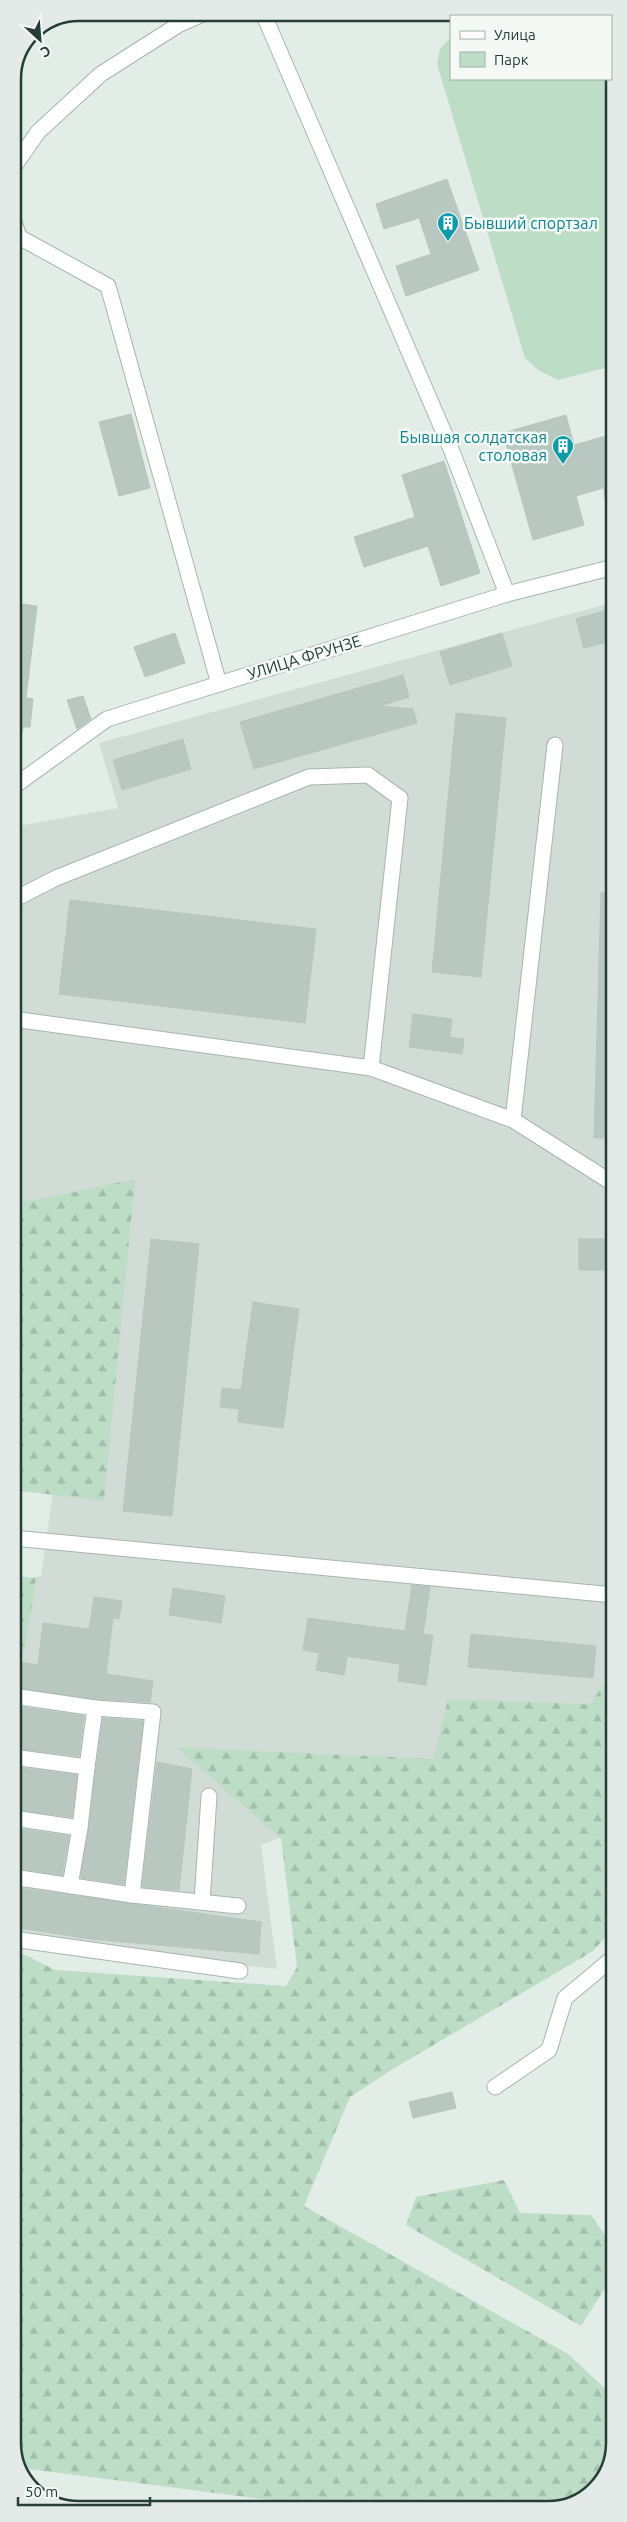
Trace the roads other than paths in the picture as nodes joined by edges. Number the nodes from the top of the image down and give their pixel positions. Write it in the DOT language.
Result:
graph roads {
  1 [pos="187,21"];
  2 [pos="264,21"];
  3 [pos="21,156"];
  4 [pos="21,238"];
  5 [pos="606,569"];
  6 [pos="507,594"];
  7 [pos="219,684"];
  8 [pos="555,746"];
  9 [pos="21,781"];
  10 [pos="21,896"];
  11 [pos="21,1020"];
  12 [pos="371,1068"];
  13 [pos="513,1120"];
  14 [pos="606,1179"];
  15 [pos="21,1539"];
  16 [pos="606,1594"];
  17 [pos="21,1697"];
  18 [pos="95,1708"];
  19 [pos="21,1757"];
  20 [pos="88,1767"];
  21 [pos="210,1796"];
  22 [pos="21,1819"];
  23 [pos="80,1828"];
  24 [pos="21,1879"];
  25 [pos="70,1886"];
  26 [pos="132,1894"];
  27 [pos="202,1902"];
  28 [pos="238,1906"];
  29 [pos="21,1940"];
  30 [pos="606,1964"];
  31 [pos="240,1971"];
  32 [pos="495,2087"];
  1 -- 3 [label="street"];
  2 -- 6 [label="street"];
  4 -- 7 [label="street"];
  5 -- 6 [label="street, УЛИЦА ФРУНЗЕ"];
  6 -- 7 [label="street, УЛИЦА ФРУНЗЕ"];
  7 -- 9 [label="street, УЛИЦА ФРУНЗЕ"];
  8 -- 13 [label="street"];
  10 -- 12 [label="street"];
  11 -- 12 [label="street"];
  12 -- 13 [label="street"];
  13 -- 14 [label="street"];
  15 -- 16 [label="street"];
  17 -- 18 [label="street"];
  18 -- 20 [label="street"];
  18 -- 26 [label="street"];
  19 -- 20 [label="street"];
  20 -- 23 [label="street"];
  21 -- 27 [label="street"];
  22 -- 23 [label="street"];
  23 -- 25 [label="street"];
  24 -- 25 [label="street"];
  25 -- 26 [label="street"];
  26 -- 27 [label="street"];
  27 -- 28 [label="street"];
  29 -- 31 [label="street"];
  30 -- 32 [label="street"];
}
